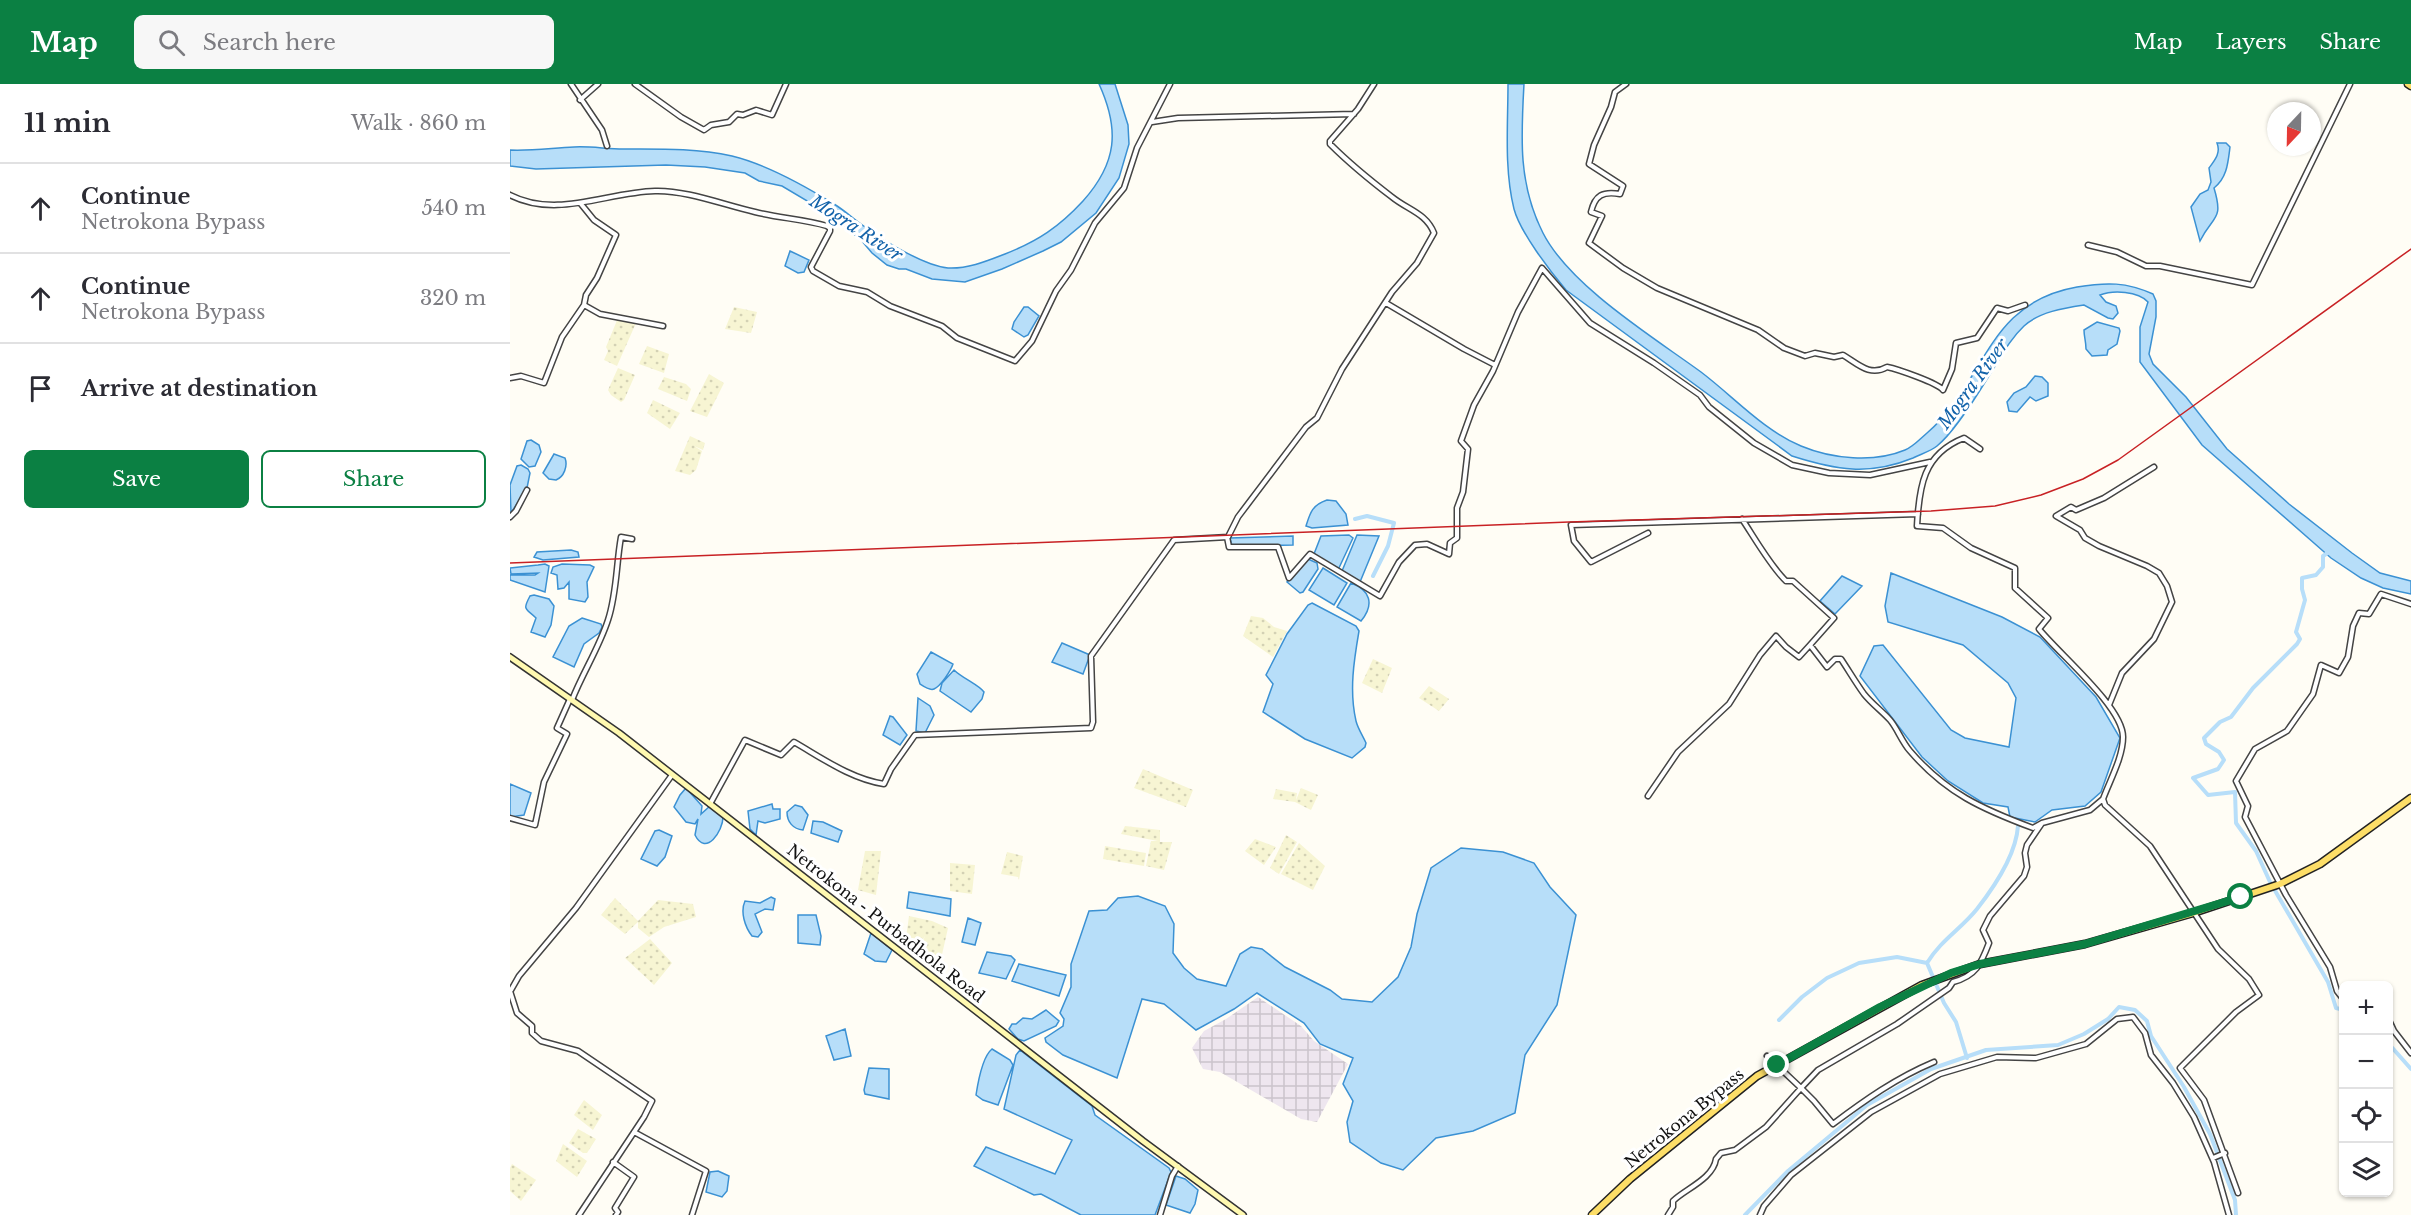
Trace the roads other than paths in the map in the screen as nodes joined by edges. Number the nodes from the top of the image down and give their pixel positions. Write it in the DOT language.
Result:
graph roads {
  1 [pos="571,84"];
  2 [pos="598,84"];
  3 [pos="635,84"];
  4 [pos="786,84"];
  5 [pos="1170,84"];
  6 [pos="1374,84"];
  7 [pos="1626,84"];
  8 [pos="2350,84"];
  9 [pos="580,100"];
  10 [pos="1355,114"];
  11 [pos="1152,122"];
  12 [pos="607,146"];
  13 [pos="510,195"];
  14 [pos="581,204"];
  15 [pos="2088,245"];
  16 [pos="1386,303"];
  17 [pos="584,305"];
  18 [pos="2025,305"];
  19 [pos="663,326"];
  20 [pos="1495,365"];
  21 [pos="510,378"];
  22 [pos="1980,450"];
  23 [pos="1930,462"];
  24 [pos="2154,467"];
  25 [pos="527,490"];
  26 [pos="1918,514"];
  27 [pos="510,518"];
  28 [pos="1742,519"];
  29 [pos="1648,533"];
  30 [pos="1227,537"];
  31 [pos="632,539"];
  32 [pos="2411,604"];
  33 [pos="1810,645"];
  34 [pos="510,657"];
  35 [pos="571,699"];
  36 [pos="2108,706"];
  37 [pos="672,775"];
  38 [pos="1648,796"];
  39 [pos="2411,798"];
  40 [pos="2103,799"];
  41 [pos="710,804"];
  42 [pos="510,818"];
  43 [pos="2043,823"];
  44 [pos="2280,884"];
  45 [pos="2193,913"];
  46 [pos="1980,964"];
  47 [pos="510,991"];
  48 [pos="2339,991"];
  49 [pos="2393,1029"];
  50 [pos="2411,1053"];
  51 [pos="1767,1056"];
  52 [pos="1934,1062"];
  53 [pos="1801,1088"];
  54 [pos="634,1132"];
  55 [pos="2225,1153"];
  56 [pos="2213,1158"];
  57 [pos="613,1162"];
  58 [pos="1178,1166"];
  59 [pos="2238,1193"];
  60 [pos="579,1215"];
  61 [pos="616,1215"];
  62 [pos="692,1215"];
  63 [pos="1160,1215"];
  64 [pos="1243,1215"];
  65 [pos="1592,1215"];
  66 [pos="1668,1215"];
  67 [pos="1761,1215"];
  68 [pos="2229,1215"];
  1 -- 9 [label="street"];
  2 -- 9 [label="street"];
  3 -- 4 [label="street"];
  5 -- 11 [label="street"];
  6 -- 10 [label="street"];
  7 -- 18 [label="street"];
  8 -- 15 [label="street"];
  9 -- 12 [label="street"];
  10 -- 11 [label="street"];
  10 -- 16 [label="street"];
  11 -- 14 [label="street"];
  13 -- 14 [label="street"];
  14 -- 17 [label="street"];
  16 -- 20 [label="street"];
  16 -- 30 [label="street"];
  17 -- 19 [label="street"];
  17 -- 21 [label="street"];
  20 -- 23 [label="street"];
  20 -- 30 [label="street"];
  22 -- 23 [label="street"];
  23 -- 26 [label="street"];
  24 -- 36 [label="street"];
  25 -- 27 [label="street"];
  26 -- 28 [label="street"];
  26 -- 36 [label="street"];
  28 -- 29 [label="street"];
  28 -- 33 [label="street"];
  30 -- 41 [label="street"];
  31 -- 35 [label="street"];
  32 -- 44 [label="street"];
  33 -- 38 [label="street"];
  33 -- 43 [label="street"];
  34 -- 35 [label="main road, Netrokona - Purbadhola Road"];
  35 -- 37 [label="main road, Netrokona - Purbadhola Road"];
  35 -- 42 [label="street"];
  36 -- 40 [label="street"];
  37 -- 41 [label="main road, Netrokona - Purbadhola Road"];
  37 -- 47 [label="street"];
  39 -- 44 [label="main road"];
  40 -- 43 [label="street"];
  40 -- 45 [label="street"];
  41 -- 58 [label="main road, Netrokona - Purbadhola Road"];
  43 -- 46 [label="street"];
  44 -- 45 [label="main road"];
  44 -- 48 [label="street"];
  45 -- 46 [label="main road"];
  45 -- 55 [label="street"];
  46 -- 53 [label="street"];
  46 -- 65 [label="main road, Netrokona Bypass"];
  47 -- 54 [label="street"];
  49 -- 50 [label="street"];
  51 -- 53 [label="street"];
  52 -- 53 [label="street"];
  53 -- 66 [label="street"];
  54 -- 57 [label="street"];
  54 -- 62 [label="street"];
  55 -- 56 [label="street"];
  55 -- 59 [label="street"];
  56 -- 67 [label="street"];
  56 -- 68 [label="street"];
  57 -- 60 [label="street"];
  57 -- 61 [label="street"];
  58 -- 63 [label="street"];
  58 -- 64 [label="main road, Netrokona - Purbadhola Road"];
}
